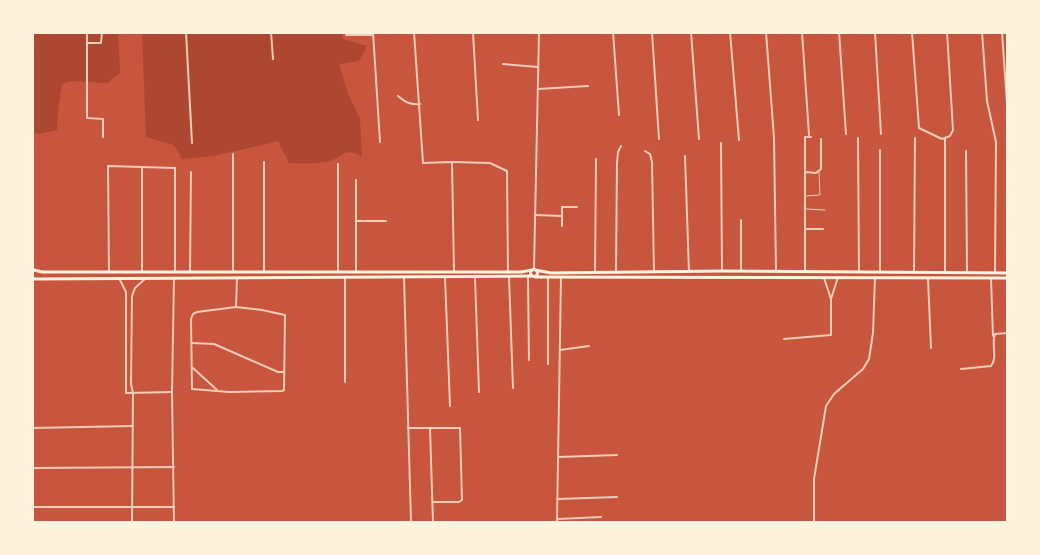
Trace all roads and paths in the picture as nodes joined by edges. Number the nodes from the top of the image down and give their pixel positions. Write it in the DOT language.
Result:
graph roads {
  1 [pos="87,32"];
  2 [pos="102,32"];
  3 [pos="186,32"];
  4 [pos="271,32"];
  5 [pos="414,32"];
  6 [pos="473,32"];
  7 [pos="539,32"];
  8 [pos="613,32"];
  9 [pos="652,32"];
  10 [pos="691,32"];
  11 [pos="730,32"];
  12 [pos="766,32"];
  13 [pos="802,32"];
  14 [pos="839,32"];
  15 [pos="875,32"];
  16 [pos="912,32"];
  17 [pos="947,32"];
  18 [pos="982,32"];
  19 [pos="1002,32"];
  20 [pos="373,34"];
  21 [pos="346,35"];
  22 [pos="87,43"];
  23 [pos="273,60"];
  24 [pos="503,64"];
  25 [pos="538,67"];
  26 [pos="588,86"];
  27 [pos="538,89"];
  28 [pos="398,96"];
  29 [pos="420,104"];
  30 [pos="619,115"];
  31 [pos="1008,118"];
  32 [pos="478,120"];
  33 [pos="846,134"];
  34 [pos="881,134"];
  35 [pos="103,137"];
  36 [pos="699,138"];
  37 [pos="858,138"];
  38 [pos="915,138"];
  39 [pos="945,138"];
  40 [pos="659,139"];
  41 [pos="821,139"];
  42 [pos="739,140"];
  43 [pos="380,142"];
  44 [pos="192,143"];
  45 [pos="721,143"];
  46 [pos="620,146"];
  47 [pos="880,150"];
  48 [pos="645,151"];
  49 [pos="966,151"];
  50 [pos="233,154"];
  51 [pos="685,156"];
  52 [pos="596,159"];
  53 [pos="264,162"];
  54 [pos="452,162"];
  55 [pos="338,164"];
  56 [pos="142,167"];
  57 [pos="190,172"];
  58 [pos="806,172"];
  59 [pos="819,172"];
  60 [pos="356,180"];
  61 [pos="805,196"];
  62 [pos="577,207"];
  63 [pos="805,209"];
  64 [pos="825,210"];
  65 [pos="535,215"];
  66 [pos="562,216"];
  67 [pos="741,220"];
  68 [pos="356,221"];
  69 [pos="386,221"];
  70 [pos="562,226"];
  71 [pos="805,229"];
  72 [pos="823,229"];
  73 [pos="33,270"];
  74 [pos="534,270"];
  75 [pos="109,272"];
  76 [pos="142,272"];
  77 [pos="175,272"];
  78 [pos="190,272"];
  79 [pos="232,272"];
  80 [pos="264,272"];
  81 [pos="338,272"];
  82 [pos="356,272"];
  83 [pos="454,272"];
  84 [pos="654,272"];
  85 [pos="689,272"];
  86 [pos="722,272"];
  87 [pos="741,272"];
  88 [pos="776,272"];
  89 [pos="805,272"];
  90 [pos="859,272"];
  91 [pos="880,272"];
  92 [pos="914,272"];
  93 [pos="595,273"];
  94 [pos="616,273"];
  95 [pos="945,273"];
  96 [pos="967,273"];
  97 [pos="996,273"];
  98 [pos="1008,273"];
  99 [pos="509,274"];
  100 [pos="345,277"];
  101 [pos="404,277"];
  102 [pos="445,277"];
  103 [pos="475,277"];
  104 [pos="532,277"];
  105 [pos="548,277"];
  106 [pos="561,277"];
  107 [pos="823,277"];
  108 [pos="838,277"];
  109 [pos="874,277"];
  110 [pos="119,278"];
  111 [pos="146,278"];
  112 [pos="174,278"];
  113 [pos="237,278"];
  114 [pos="928,278"];
  115 [pos="991,278"];
  116 [pos="1008,278"];
  117 [pos="33,280"];
  118 [pos="831,299"];
  119 [pos="236,307"];
  120 [pos="1008,333"];
  121 [pos="993,338"];
  122 [pos="784,339"];
  123 [pos="192,343"];
  124 [pos="589,346"];
  125 [pos="931,348"];
  126 [pos="560,350"];
  127 [pos="529,360"];
  128 [pos="548,364"];
  129 [pos="192,367"];
  130 [pos="961,369"];
  131 [pos="284,372"];
  132 [pos="345,382"];
  133 [pos="512,388"];
  134 [pos="217,390"];
  135 [pos="172,392"];
  136 [pos="479,392"];
  137 [pos="133,393"];
  138 [pos="450,406"];
  139 [pos="133,426"];
  140 [pos="32,428"];
  141 [pos="408,428"];
  142 [pos="430,428"];
  143 [pos="617,455"];
  144 [pos="558,457"];
  145 [pos="174,467"];
  146 [pos="32,468"];
  147 [pos="132,468"];
  148 [pos="617,497"];
  149 [pos="557,499"];
  150 [pos="433,502"];
  151 [pos="32,507"];
  152 [pos="132,507"];
  153 [pos="174,507"];
  154 [pos="601,517"];
  155 [pos="558,519"];
  156 [pos="132,522"];
  157 [pos="174,522"];
  158 [pos="411,522"];
  159 [pos="434,522"];
  160 [pos="557,522"];
  161 [pos="814,522"];
  1 -- 22 [label="street"];
  2 -- 22 [label="street"];
  3 -- 44 [label="street"];
  4 -- 23 [label="street"];
  5 -- 29 [label="street"];
  6 -- 32 [label="street"];
  7 -- 25 [label="street"];
  8 -- 30 [label="street"];
  9 -- 40 [label="street"];
  10 -- 36 [label="street"];
  11 -- 42 [label="street"];
  12 -- 88 [label="street"];
  13 -- 58 [label="street"];
  14 -- 33 [label="street"];
  15 -- 34 [label="street"];
  16 -- 39 [label="street"];
  17 -- 39 [label="street"];
  18 -- 97 [label="street"];
  19 -- 31 [label="street"];
  20 -- 21 [label="street"];
  20 -- 43 [label="street"];
  22 -- 35 [label="street"];
  24 -- 25 [label="street"];
  25 -- 27 [label="street"];
  26 -- 27 [label="street"];
  27 -- 65 [label="street"];
  28 -- 29 [label="street"];
  29 -- 54 [label="street"];
  37 -- 90 [label="street"];
  38 -- 92 [label="street"];
  39 -- 95 [label="street"];
  41 -- 59 [label="street"];
  45 -- 86 [label="street"];
  46 -- 94 [label="street"];
  47 -- 91 [label="street"];
  48 -- 84 [label="street"];
  49 -- 96 [label="street"];
  50 -- 79 [label="street"];
  51 -- 85 [label="street"];
  52 -- 93 [label="street"];
  53 -- 80 [label="street"];
  54 -- 83 [label="street"];
  54 -- 99 [label="street"];
  55 -- 81 [label="street"];
  56 -- 75 [label="street"];
  56 -- 76 [label="street"];
  56 -- 77 [label="street"];
  57 -- 78 [label="street"];
  58 -- 59 [label="street"];
  58 -- 61 [label="street"];
  59 -- 61 [label="lane"];
  60 -- 68 [label="street"];
  61 -- 63 [label="street"];
  62 -- 66 [label="street"];
  63 -- 64 [label="lane"];
  63 -- 71 [label="street"];
  65 -- 66 [label="street"];
  65 -- 74 [label="street"];
  66 -- 70 [label="street"];
  67 -- 87 [label="street"];
  68 -- 69 [label="street"];
  68 -- 82 [label="street"];
  71 -- 72 [label="street"];
  71 -- 89 [label="street"];
  73 -- 75 [label="main road"];
  73 -- 117 [label="main road"];
  74 -- 93 [label="main road"];
  74 -- 99 [label="main road"];
  74 -- 104 [label="main road"];
  74 -- 104 [label="main road"];
  75 -- 76 [label="main road"];
  76 -- 77 [label="main road"];
  77 -- 78 [label="main road"];
  78 -- 79 [label="main road"];
  79 -- 80 [label="main road"];
  80 -- 81 [label="main road"];
  81 -- 82 [label="main road"];
  82 -- 83 [label="main road"];
  83 -- 99 [label="main road"];
  84 -- 85 [label="main road"];
  84 -- 94 [label="main road"];
  85 -- 86 [label="main road"];
  86 -- 87 [label="main road"];
  87 -- 88 [label="main road"];
  88 -- 89 [label="main road"];
  89 -- 90 [label="main road"];
  90 -- 91 [label="main road"];
  91 -- 92 [label="main road"];
  92 -- 95 [label="main road"];
  93 -- 94 [label="main road"];
  95 -- 96 [label="main road"];
  96 -- 97 [label="main road"];
  97 -- 98 [label="main road"];
  99 -- 103 [label="main road"];
  99 -- 104 [label="main road"];
  99 -- 133 [label="street"];
  100 -- 101 [label="main road"];
  100 -- 113 [label="main road"];
  100 -- 132 [label="street"];
  101 -- 102 [label="main road"];
  101 -- 141 [label="street"];
  102 -- 103 [label="main road"];
  102 -- 138 [label="street"];
  103 -- 136 [label="street"];
  104 -- 105 [label="main road"];
  104 -- 127 [label="street"];
  105 -- 106 [label="main road"];
  105 -- 128 [label="street"];
  106 -- 107 [label="main road"];
  106 -- 126 [label="street"];
  107 -- 108 [label="main road"];
  107 -- 118 [label="street"];
  108 -- 109 [label="main road"];
  108 -- 118 [label="street"];
  109 -- 114 [label="main road"];
  109 -- 161 [label="street"];
  110 -- 111 [label="main road"];
  110 -- 117 [label="main road"];
  110 -- 137 [label="street"];
  111 -- 112 [label="main road"];
  111 -- 137 [label="street"];
  112 -- 113 [label="main road"];
  112 -- 135 [label="street"];
  113 -- 119 [label="street"];
  114 -- 115 [label="main road"];
  114 -- 125 [label="street"];
  115 -- 116 [label="main road"];
  115 -- 121 [label="street"];
  118 -- 122 [label="street"];
  119 -- 123 [label="street"];
  119 -- 131 [label="street"];
  120 -- 121 [label="street"];
  121 -- 130 [label="street"];
  123 -- 129 [label="street"];
  123 -- 131 [label="street"];
  124 -- 126 [label="street"];
  126 -- 144 [label="street"];
  129 -- 134 [label="street"];
  129 -- 134 [label="street"];
  131 -- 134 [label="street"];
  135 -- 137 [label="street"];
  135 -- 145 [label="street"];
  137 -- 139 [label="street"];
  139 -- 140 [label="street"];
  139 -- 147 [label="street"];
  141 -- 142 [label="street"];
  141 -- 158 [label="street"];
  142 -- 150 [label="street"];
  142 -- 150 [label="street"];
  143 -- 144 [label="street"];
  144 -- 149 [label="street"];
  145 -- 147 [label="street"];
  145 -- 153 [label="street"];
  146 -- 147 [label="street"];
  147 -- 152 [label="street"];
  148 -- 149 [label="street"];
  149 -- 155 [label="street"];
  150 -- 159 [label="street"];
  151 -- 152 [label="street"];
  152 -- 153 [label="street"];
  152 -- 156 [label="street"];
  153 -- 157 [label="street"];
  154 -- 155 [label="street"];
  155 -- 160 [label="street"];
}
